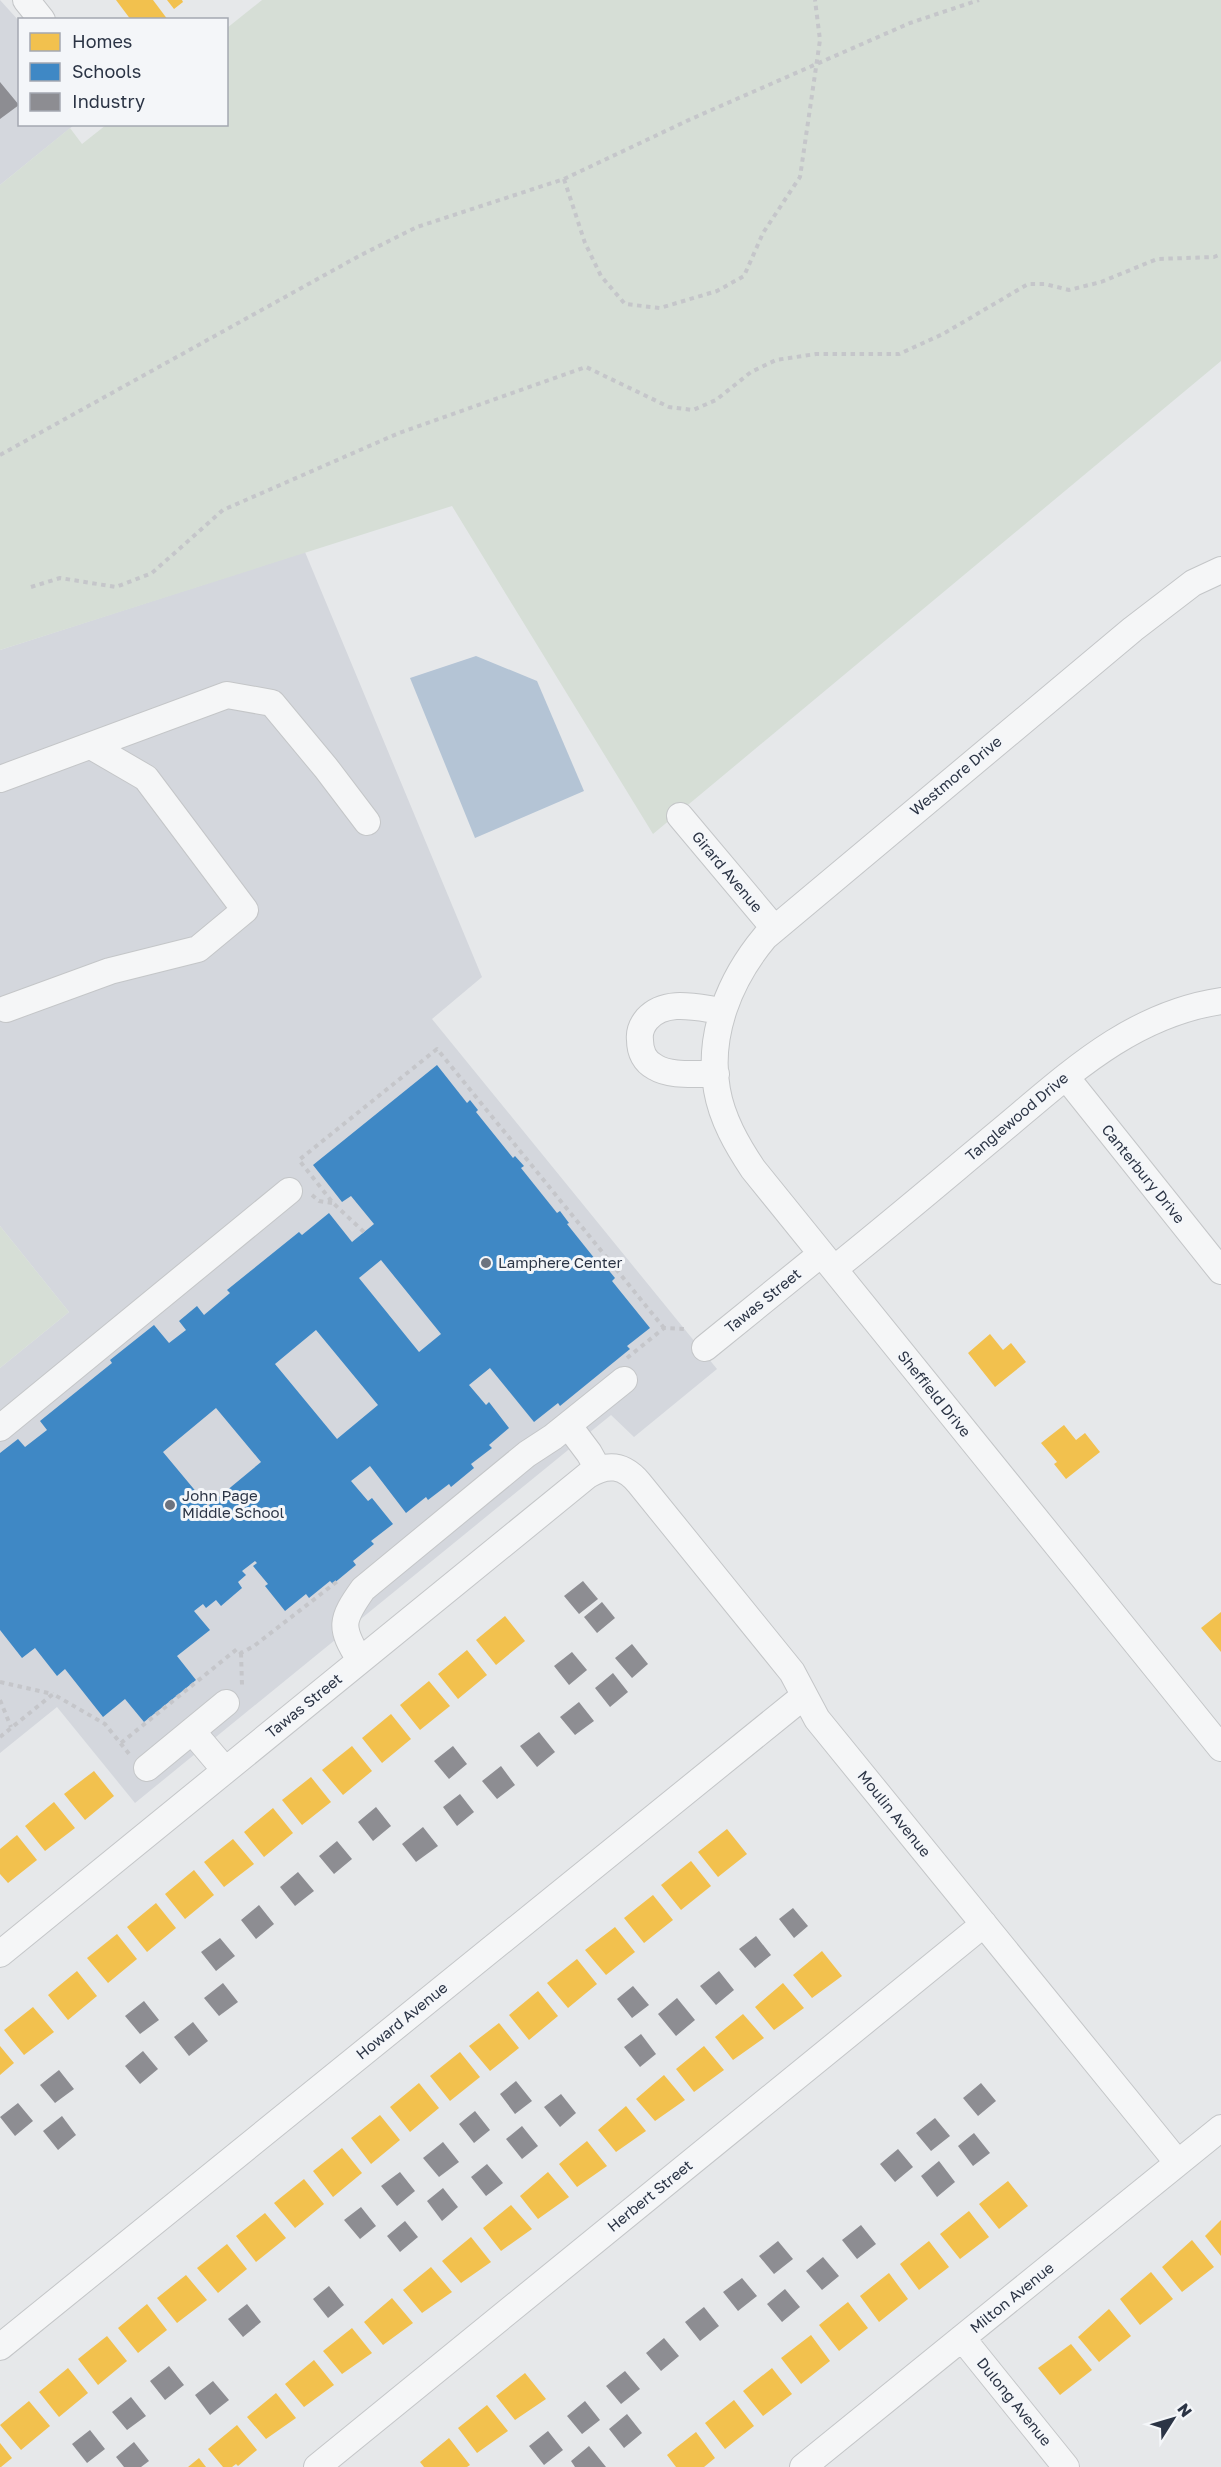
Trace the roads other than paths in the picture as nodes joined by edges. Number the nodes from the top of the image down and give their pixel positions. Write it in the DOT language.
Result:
graph roads {
  1 [pos="1221,570"];
  2 [pos="91,746"];
  3 [pos="0,779"];
  4 [pos="680,816"];
  5 [pos="367,822"];
  6 [pos="774,928"];
  7 [pos="1221,1001"];
  8 [pos="2,1008"];
  9 [pos="723,1011"];
  10 [pos="716,1074"];
  11 [pos="1066,1077"];
  12 [pos="299,1192"];
  13 [pos="827,1262"];
  14 [pos="1221,1271"];
  15 [pos="705,1348"];
  16 [pos="624,1380"];
  17 [pos="568,1425"];
  18 [pos="0,1428"];
  19 [pos="605,1468"];
  20 [pos="360,1660"];
  21 [pos="804,1696"];
  22 [pos="226,1703"];
  23 [pos="192,1731"];
  24 [pos="1221,1748"];
  25 [pos="140,1764"];
  26 [pos="225,1770"];
  27 [pos="984,1924"];
  28 [pos="0,1954"];
  29 [pos="1221,2128"];
  30 [pos="1178,2163"];
  31 [pos="963,2338"];
  32 [pos="0,2347"];
  33 [pos="317,2467"];
  34 [pos="803,2467"];
  35 [pos="1066,2467"];
  1 -- 6 [label="street, Westmore Drive"];
  2 -- 3 [label="street"];
  2 -- 5 [label="street"];
  2 -- 8 [label="street"];
  4 -- 6 [label="street, Girard Avenue"];
  6 -- 9 [label="street, Westmore Drive"];
  7 -- 11 [label="street, Tanglewood Drive"];
  9 -- 10 [label="street, Sheffield Drive"];
  9 -- 10 [label="street"];
  10 -- 13 [label="street, Sheffield Drive"];
  11 -- 13 [label="street, Tanglewood Drive"];
  11 -- 14 [label="street, Canterbury Drive"];
  12 -- 18 [label="street"];
  13 -- 15 [label="street, Tawas Street"];
  13 -- 24 [label="street, Sheffield Drive"];
  16 -- 17 [label="street"];
  17 -- 19 [label="street"];
  17 -- 20 [label="street"];
  19 -- 20 [label="street, Tawas Street"];
  19 -- 21 [label="street, Moulin Avenue"];
  20 -- 26 [label="street, Tawas Street"];
  21 -- 27 [label="street, Moulin Avenue"];
  21 -- 32 [label="street, Howard Avenue"];
  22 -- 23 [label="street"];
  23 -- 25 [label="street"];
  23 -- 26 [label="street"];
  26 -- 28 [label="street, Tawas Street"];
  27 -- 30 [label="street, Moulin Avenue"];
  27 -- 33 [label="street, Herbert Street"];
  29 -- 30 [label="street, Milton Avenue"];
  30 -- 31 [label="street, Milton Avenue"];
  31 -- 34 [label="street, Milton Avenue"];
  31 -- 35 [label="street, Dulong Avenue"];
}
